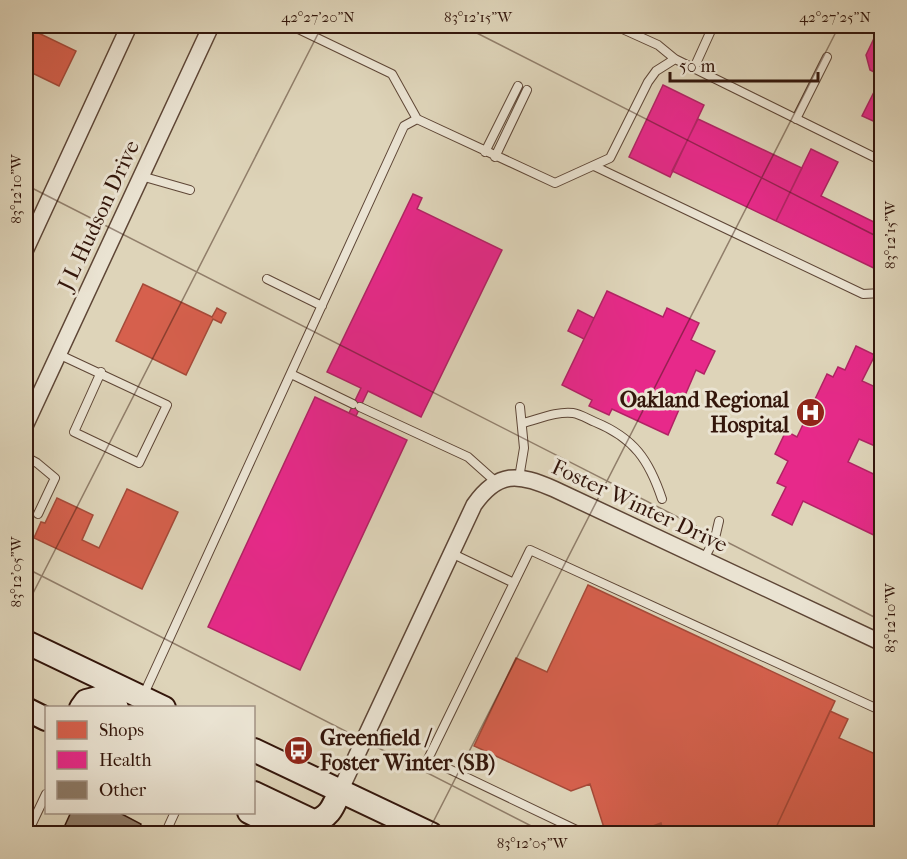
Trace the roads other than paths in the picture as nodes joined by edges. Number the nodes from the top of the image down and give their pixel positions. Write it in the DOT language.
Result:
graph roads {
  1 [pos="129,26"];
  2 [pos="292,26"];
  3 [pos="616,26"];
  4 [pos="713,26"];
  5 [pos="205,30"];
  6 [pos="827,57"];
  7 [pos="675,59"];
  8 [pos="694,68"];
  9 [pos="518,86"];
  10 [pos="527,90"];
  11 [pos="417,119"];
  12 [pos="796,119"];
  13 [pos="485,152"];
  14 [pos="495,157"];
  15 [pos="882,161"];
  16 [pos="594,166"];
  17 [pos="141,176"];
  18 [pos="190,190"];
  19 [pos="26,249"];
  20 [pos="267,279"];
  21 [pos="882,293"];
  22 [pos="322,306"];
  23 [pos="57,354"];
  24 [pos="101,372"];
  25 [pos="291,374"];
  26 [pos="520,407"];
  27 [pos="523,423"];
  28 [pos="26,424"];
  29 [pos="26,457"];
  30 [pos="519,478"];
  31 [pos="496,482"];
  32 [pos="662,499"];
  33 [pos="38,514"];
  34 [pos="718,521"];
  35 [pos="451,553"];
  36 [pos="704,559"];
  37 [pos="514,584"];
  38 [pos="26,642"];
  39 [pos="882,643"];
  40 [pos="143,698"];
  41 [pos="82,706"];
  42 [pos="113,706"];
  43 [pos="160,706"];
  44 [pos="26,709"];
  45 [pos="882,711"];
  46 [pos="45,718"];
  47 [pos="255,750"];
  48 [pos="278,761"];
  49 [pos="255,766"];
  50 [pos="340,791"];
  51 [pos="255,793"];
  52 [pos="45,796"];
  53 [pos="175,814"];
  54 [pos="251,814"];
  55 [pos="27,834"];
  56 [pos="165,834"];
  57 [pos="293,834"];
  58 [pos="431,834"];
  59 [pos="585,834"];
  1 -- 19 [label="street"];
  2 -- 11 [label="lane"];
  3 -- 7 [label="lane"];
  4 -- 8 [label="lane"];
  5 -- 17 [label="street, J L Hudson Drive"];
  6 -- 12 [label="lane"];
  7 -- 8 [label="lane"];
  7 -- 16 [label="lane"];
  8 -- 12 [label="lane"];
  9 -- 13 [label="lane"];
  10 -- 14 [label="lane"];
  11 -- 13 [label="lane"];
  11 -- 22 [label="lane"];
  12 -- 15 [label="lane"];
  13 -- 14 [label="lane"];
  14 -- 16 [label="lane"];
  16 -- 21 [label="lane"];
  17 -- 18 [label="lane"];
  17 -- 23 [label="street, J L Hudson Drive"];
  20 -- 22 [label="lane"];
  22 -- 25 [label="lane"];
  23 -- 24 [label="lane"];
  23 -- 28 [label="street, J L Hudson Drive"];
  24 -- 24 [label="lane"];
  25 -- 31 [label="lane"];
  25 -- 40 [label="lane"];
  26 -- 27 [label="lane"];
  27 -- 30 [label="lane"];
  27 -- 32 [label="lane"];
  29 -- 33 [label="lane"];
  30 -- 31 [label="street, Foster Winter Drive"];
  30 -- 36 [label="street, Foster Winter Drive"];
  31 -- 35 [label="street"];
  34 -- 36 [label="lane"];
  35 -- 37 [label="lane"];
  35 -- 50 [label="street"];
  36 -- 39 [label="street, Foster Winter Drive"];
  37 -- 45 [label="lane"];
  37 -- 59 [label="lane"];
  38 -- 40 [label="main road"];
  40 -- 43 [label="main road"];
  41 -- 42 [label="main road"];
  44 -- 46 [label="main road"];
  47 -- 48 [label="main road"];
  48 -- 49 [label="main road"];
  48 -- 50 [label="main road"];
  50 -- 51 [label="main road"];
  50 -- 58 [label="main road"];
  52 -- 55 [label="lane"];
  53 -- 56 [label="lane"];
  54 -- 57 [label="main road"];
}
